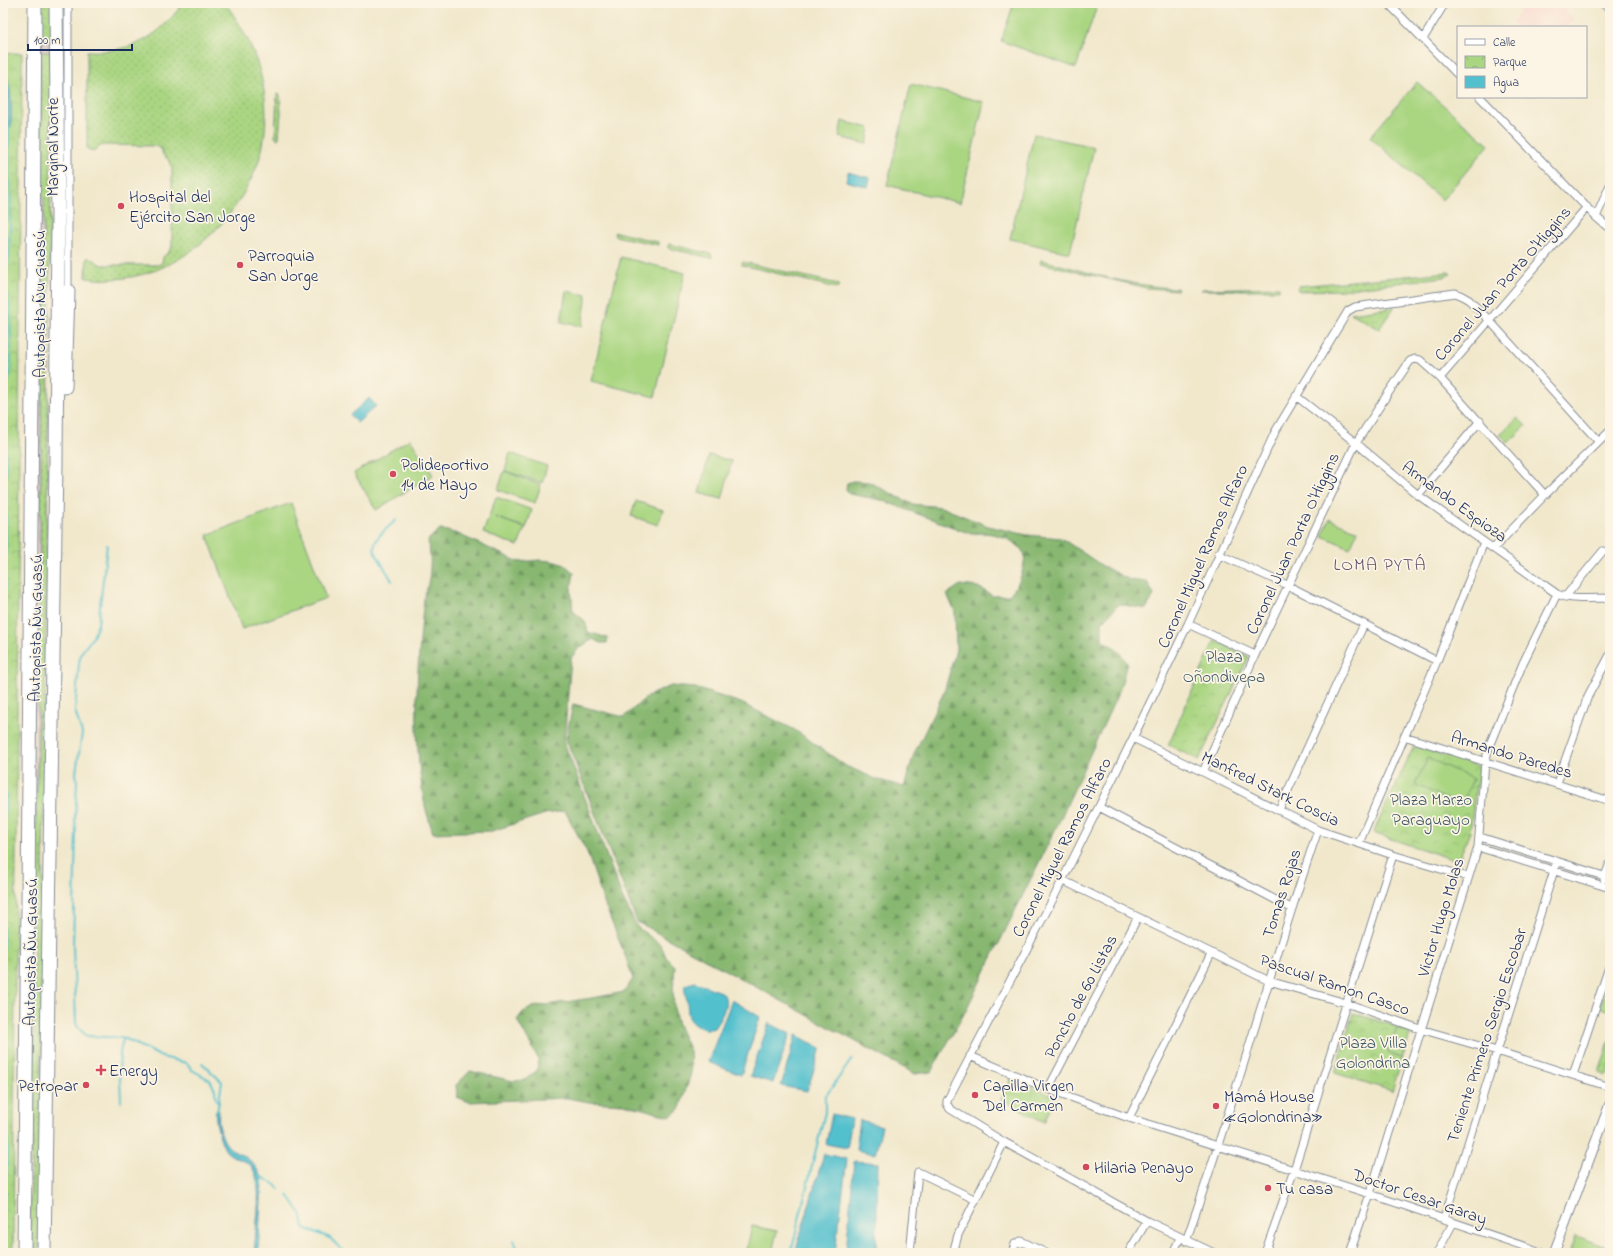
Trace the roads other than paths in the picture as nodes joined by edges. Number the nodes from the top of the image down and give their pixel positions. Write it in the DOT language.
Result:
graph roads {
  1 [pos="35,3"];
  2 [pos="56,3"];
  3 [pos="68,3"];
  4 [pos="1388,3"];
  5 [pos="1445,3"];
  6 [pos="1602,3"];
  7 [pos="1610,10"];
  8 [pos="1423,39"];
  9 [pos="1457,74"];
  10 [pos="1481,98"];
  11 [pos="1610,185"];
  12 [pos="1587,208"];
  13 [pos="1596,217"];
  14 [pos="1610,229"];
  15 [pos="68,291"];
  16 [pos="1489,320"];
  17 [pos="1440,378"];
  18 [pos="1296,396"];
  19 [pos="1480,421"];
  20 [pos="1610,431"];
  21 [pos="1599,442"];
  22 [pos="1356,443"];
  23 [pos="56,462"];
  24 [pos="1418,495"];
  25 [pos="1545,495"];
  26 [pos="1484,542"];
  27 [pos="1494,548"];
  28 [pos="1604,551"];
  29 [pos="1218,554"];
  30 [pos="1289,586"];
  31 [pos="1557,594"];
  32 [pos="1565,597"];
  33 [pos="1610,598"];
  34 [pos="1188,624"];
  35 [pos="1364,624"];
  36 [pos="1610,655"];
  37 [pos="1255,656"];
  38 [pos="1437,661"];
  39 [pos="1404,736"];
  40 [pos="1133,738"];
  41 [pos="1485,762"];
  42 [pos="1203,772"];
  43 [pos="1557,783"];
  44 [pos="1610,801"];
  45 [pos="1099,807"];
  46 [pos="1279,810"];
  47 [pos="1318,830"];
  48 [pos="1480,837"];
  49 [pos="1359,843"];
  50 [pos="1478,847"];
  51 [pos="1393,855"];
  52 [pos="1557,861"];
  53 [pos="1610,862"];
  54 [pos="1554,870"];
  55 [pos="1468,877"];
  56 [pos="1608,877"];
  57 [pos="1062,880"];
  58 [pos="1606,886"];
  59 [pos="1291,908"];
  60 [pos="1138,917"];
  61 [pos="1211,954"];
  62 [pos="1610,964"];
  63 [pos="1269,981"];
  64 [pos="1346,1003"];
  65 [pos="1420,1029"];
  66 [pos="1497,1051"];
  67 [pos="970,1056"];
  68 [pos="1573,1075"];
  69 [pos="1610,1087"];
  70 [pos="1048,1089"];
  71 [pos="1610,1104"];
  72 [pos="1129,1118"];
  73 [pos="1004,1142"];
  74 [pos="1217,1146"];
  75 [pos="1294,1170"];
  76 [pos="1370,1194"];
  77 [pos="974,1200"];
  78 [pos="1444,1219"];
  79 [pos="1147,1221"];
  80 [pos="1453,1223"];
  81 [pos="1183,1239"];
  82 [pos="24,1253"];
  83 [pos="44,1253"];
  84 [pos="910,1253"];
  85 [pos="953,1253"];
  86 [pos="1012,1253"];
  87 [pos="1046,1253"];
  88 [pos="1128,1253"];
  89 [pos="1173,1253"];
  90 [pos="1214,1253"];
  91 [pos="1265,1253"];
  92 [pos="1350,1253"];
  93 [pos="1437,1253"];
  94 [pos="1544,1253"];
  95 [pos="1554,1253"];
  1 -- 82 [label="highway, Autopista Ñu Guasú"];
  2 -- 23 [label="highway, Autopista Ñu Guasú"];
  3 -- 15 [label="street, Marginal Norte"];
  4 -- 8 [label="street"];
  5 -- 8 [label="street"];
  6 -- 7 [label="street"];
  8 -- 9 [label="street"];
  10 -- 12 [label="street"];
  11 -- 13 [label="street, Coronel Juan Porta O'Higgins"];
  12 -- 13 [label="street"];
  12 -- 16 [label="street, Coronel Juan Porta O'Higgins"];
  13 -- 14 [label="street"];
  15 -- 23 [label="highway"];
  16 -- 17 [label="street, Coronel Juan Porta O'Higgins"];
  16 -- 18 [label="street, Coronel Miguel Ramos Alfaro"];
  16 -- 21 [label="street, Coronel Miguel Ramos Alfaro"];
  17 -- 19 [label="street"];
  17 -- 22 [label="street, Coronel Juan Porta O'Higgins"];
  18 -- 22 [label="street, Armando Espioza"];
  18 -- 29 [label="street, Coronel Miguel Ramos Alfaro"];
  19 -- 24 [label="street"];
  19 -- 25 [label="street"];
  20 -- 21 [label="street"];
  21 -- 25 [label="street"];
  22 -- 24 [label="street, Armando Espioza"];
  22 -- 30 [label="street, Coronel Juan Porta O'Higgins"];
  23 -- 83 [label="highway, Autopista Ñu Guasú"];
  24 -- 26 [label="street, Armando Espioza"];
  25 -- 27 [label="street"];
  26 -- 27 [label="street, Armando Espioza"];
  26 -- 38 [label="street"];
  27 -- 31 [label="street, Armando Espioza"];
  28 -- 32 [label="street"];
  29 -- 30 [label="street"];
  29 -- 34 [label="street, Coronel Miguel Ramos Alfaro"];
  30 -- 35 [label="street"];
  30 -- 37 [label="street, Coronel Juan Porta O'Higgins"];
  31 -- 32 [label="street, Armando Espioza"];
  31 -- 41 [label="street, Victor Hugo Molas"];
  32 -- 33 [label="street, Armando Espioza"];
  34 -- 37 [label="street"];
  34 -- 40 [label="street, Coronel Miguel Ramos Alfaro"];
  35 -- 38 [label="street"];
  35 -- 46 [label="street"];
  36 -- 43 [label="street"];
  37 -- 42 [label="street, Coronel Juan Porta O'Higgins"];
  38 -- 39 [label="street"];
  39 -- 41 [label="street, Armando Paredes"];
  39 -- 49 [label="street"];
  40 -- 42 [label="street, Manfred Stark Coscia"];
  40 -- 45 [label="street, Coronel Miguel Ramos Alfaro"];
  41 -- 43 [label="street, Armando Paredes"];
  41 -- 48 [label="street, Victor Hugo Molas"];
  42 -- 46 [label="street, Manfred Stark Coscia"];
  43 -- 44 [label="street, Armando Paredes"];
  45 -- 57 [label="street, Coronel Miguel Ramos Alfaro"];
  45 -- 59 [label="street"];
  46 -- 47 [label="street, Manfred Stark Coscia"];
  47 -- 49 [label="street, Manfred Stark Coscia"];
  47 -- 59 [label="street, Tomas Rojas"];
  48 -- 50 [label="street, Victor Hugo Molas"];
  48 -- 52 [label="street"];
  49 -- 51 [label="street, Manfred Stark Coscia"];
  50 -- 54 [label="street"];
  50 -- 55 [label="street, Victor Hugo Molas"];
  51 -- 55 [label="street, Manfred Stark Coscia"];
  51 -- 64 [label="street"];
  52 -- 54 [label="street, Teniente Primero Sergio Escobar"];
  52 -- 56 [label="street"];
  53 -- 56 [label="street"];
  54 -- 58 [label="street"];
  54 -- 66 [label="street, Teniente Primero Sergio Escobar"];
  55 -- 65 [label="street, Victor Hugo Molas"];
  56 -- 58 [label="street"];
  57 -- 60 [label="street, Pascual Ramon Casco"];
  57 -- 67 [label="street, Coronel Miguel Ramos Alfaro"];
  59 -- 63 [label="street, Tomas Rojas"];
  60 -- 61 [label="street, Pascual Ramon Casco"];
  60 -- 70 [label="street, Poncho de 60 Listas"];
  61 -- 63 [label="street, Pascual Ramon Casco"];
  61 -- 72 [label="street"];
  62 -- 68 [label="street"];
  63 -- 64 [label="street, Pascual Ramon Casco"];
  63 -- 74 [label="street, Tomas Rojas"];
  64 -- 65 [label="street, Pascual Ramon Casco"];
  64 -- 75 [label="street"];
  65 -- 66 [label="street, Pascual Ramon Casco"];
  65 -- 76 [label="street, Victor Hugo Molas"];
  66 -- 68 [label="street, Pascual Ramon Casco"];
  66 -- 78 [label="street, Teniente Primero Sergio Escobar"];
  67 -- 70 [label="street, Doctor Cesar Garay"];
  67 -- 73 [label="street, Coronel Miguel Ramos Alfaro"];
  68 -- 69 [label="street, Pascual Ramon Casco"];
  70 -- 72 [label="street, Doctor Cesar Garay"];
  71 -- 95 [label="street"];
  72 -- 74 [label="street, Doctor Cesar Garay"];
  73 -- 77 [label="street"];
  73 -- 79 [label="street"];
  74 -- 75 [label="street, Doctor Cesar Garay"];
  74 -- 81 [label="street, Tomas Rojas"];
  75 -- 76 [label="street, Doctor Cesar Garay"];
  75 -- 91 [label="street"];
  76 -- 78 [label="street, Doctor Cesar Garay"];
  76 -- 92 [label="street, Victor Hugo Molas"];
  77 -- 84 [label="street"];
  77 -- 85 [label="street"];
  78 -- 80 [label="street, Doctor Cesar Garay"];
  79 -- 81 [label="street"];
  79 -- 88 [label="street"];
  80 -- 93 [label="street"];
  80 -- 94 [label="street, Doctor Cesar Garay"];
  81 -- 89 [label="street, Tomas Rojas"];
  81 -- 90 [label="street"];
  86 -- 87 [label="street"];
}
